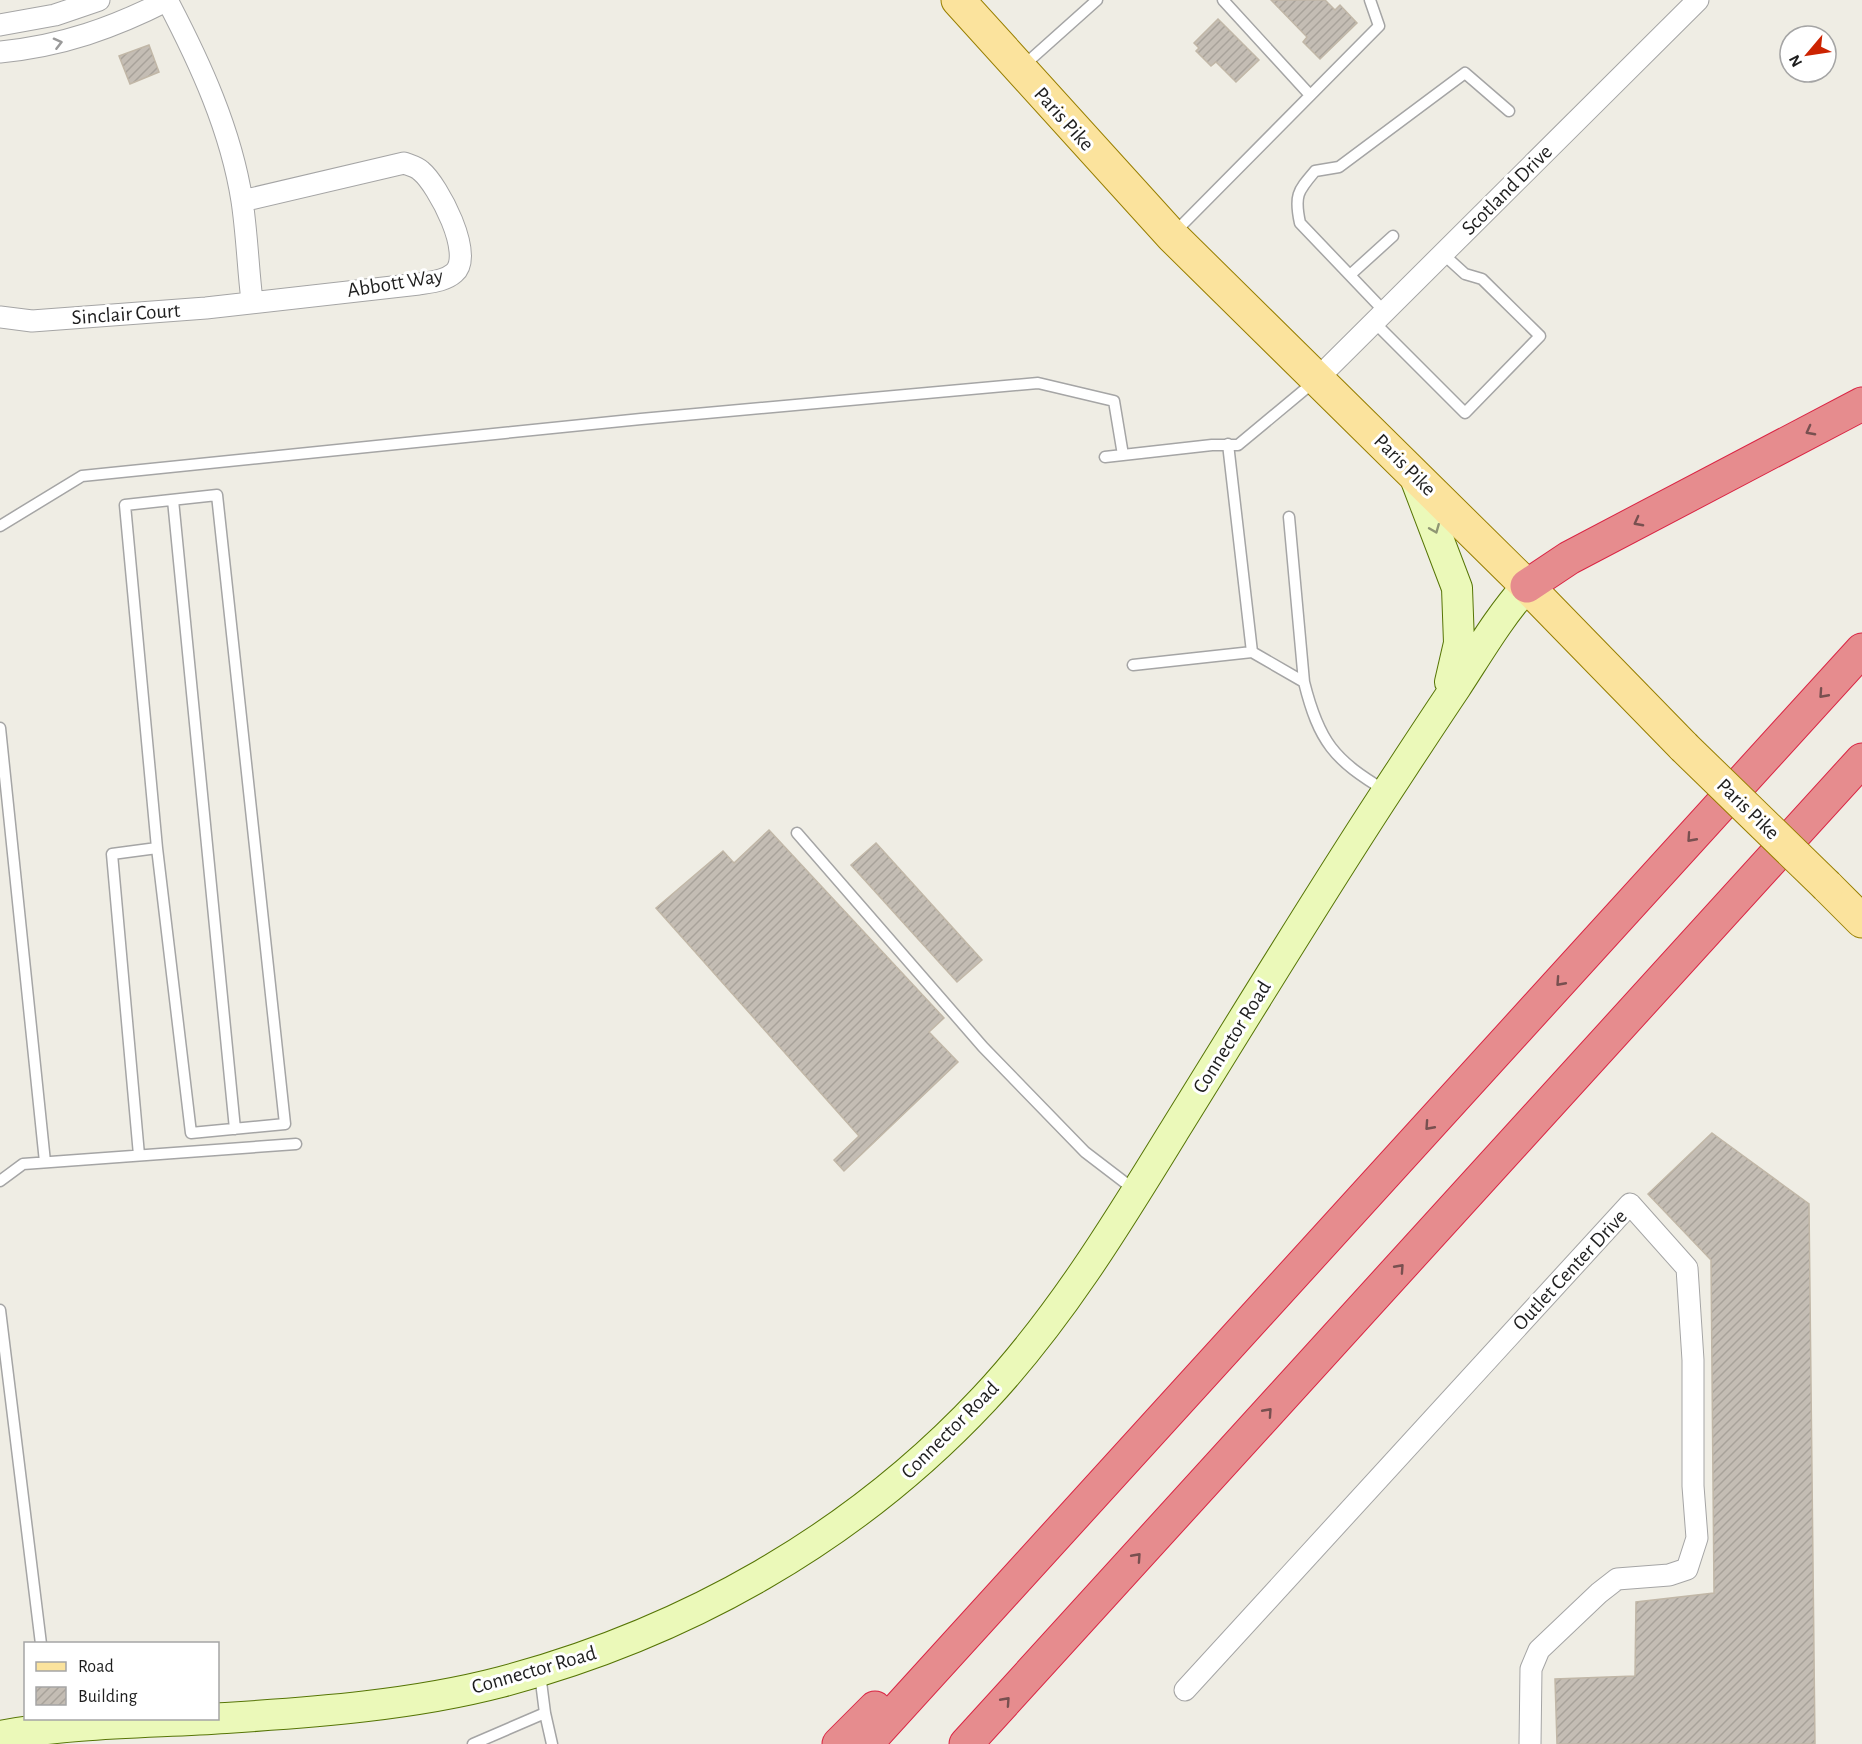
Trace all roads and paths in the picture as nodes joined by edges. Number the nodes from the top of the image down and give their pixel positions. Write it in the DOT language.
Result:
graph roads {
  1 [pos="99,0"];
  2 [pos="167,0"];
  3 [pos="958,0"];
  4 [pos="1097,0"];
  5 [pos="1223,0"];
  6 [pos="1370,0"];
  7 [pos="1698,0"];
  8 [pos="0,25"];
  9 [pos="0,52"];
  10 [pos="1019,70"];
  11 [pos="1311,95"];
  12 [pos="1509,111"];
  13 [pos="242,201"];
  14 [pos="1172,236"];
  15 [pos="1394,236"];
  16 [pos="1443,254"];
  17 [pos="1350,275"];
  18 [pos="252,301"];
  19 [pos="0,317"];
  20 [pos="1380,317"];
  21 [pos="1317,379"];
  22 [pos="1862,404"];
  23 [pos="1228,444"];
  24 [pos="1123,455"];
  25 [pos="1105,457"];
  26 [pos="1414,475"];
  27 [pos="173,500"];
  28 [pos="1289,517"];
  29 [pos="0,526"];
  30 [pos="1527,586"];
  31 [pos="1862,650"];
  32 [pos="1252,652"];
  33 [pos="1132,666"];
  34 [pos="1304,682"];
  35 [pos="1444,705"];
  36 [pos="0,728"];
  37 [pos="1862,760"];
  38 [pos="1387,792"];
  39 [pos="797,833"];
  40 [pos="158,848"];
  41 [pos="1862,921"];
  42 [pos="235,1129"];
  43 [pos="296,1144"];
  44 [pos="139,1155"];
  45 [pos="45,1162"];
  46 [pos="0,1181"];
  47 [pos="1136,1191"];
  48 [pos="0,1310"];
  49 [pos="1024,1570"];
  50 [pos="41,1642"];
  51 [pos="539,1671"];
  52 [pos="1185,1690"];
  53 [pos="545,1713"];
  54 [pos="219,1719"];
  55 [pos="197,1720"];
  56 [pos="47,1730"];
  57 [pos="0,1736"];
  58 [pos="473,1744"];
  59 [pos="552,1744"];
  60 [pos="839,1744"];
  61 [pos="866,1744"];
  62 [pos="966,1744"];
  63 [pos="1530,1744"];
  1 -- 8 [label="street"];
  9 -- 2 [label="street, one-way"];
  2 -- 13 [label="street"];
  3 -- 10 [label="main road, Paris Pike"];
  4 -- 10 [label="lane"];
  5 -- 11 [label="lane"];
  6 -- 11 [label="lane"];
  7 -- 16 [label="street, Scotland Drive"];
  10 -- 14 [label="main road, Paris Pike"];
  11 -- 14 [label="lane"];
  12 -- 17 [label="lane"];
  13 -- 18 [label="street"];
  13 -- 18 [label="street, Abbott Way"];
  14 -- 21 [label="main road, Paris Pike"];
  15 -- 17 [label="lane"];
  16 -- 20 [label="street, Scotland Drive"];
  16 -- 20 [label="lane"];
  17 -- 20 [label="lane"];
  18 -- 19 [label="street, Sinclair Court"];
  20 -- 21 [label="street, Scotland Drive"];
  21 -- 23 [label="lane"];
  21 -- 26 [label="main road, Paris Pike"];
  22 -- 30 [label="highway, one-way"];
  23 -- 24 [label="lane"];
  23 -- 32 [label="lane"];
  24 -- 25 [label="lane"];
  24 -- 29 [label="lane"];
  26 -- 30 [label="main road, Paris Pike"];
  26 -- 35 [label="main road, one-way"];
  27 -- 40 [label="lane"];
  27 -- 42 [label="lane"];
  27 -- 42 [label="lane"];
  28 -- 34 [label="lane"];
  30 -- 35 [label="main road, Connector Road"];
  30 -- 41 [label="main road, Paris Pike, bridge"];
  31 -- 49 [label="highway, one-way"];
  32 -- 33 [label="lane"];
  32 -- 34 [label="lane"];
  34 -- 38 [label="lane"];
  35 -- 38 [label="main road, Connector Road"];
  36 -- 45 [label="lane"];
  62 -- 37 [label="highway, one-way"];
  38 -- 47 [label="main road, Connector Road"];
  39 -- 47 [label="lane"];
  40 -- 42 [label="lane"];
  40 -- 44 [label="lane"];
  43 -- 44 [label="lane"];
  44 -- 45 [label="lane"];
  45 -- 46 [label="lane"];
  47 -- 51 [label="main road, Connector Road"];
  48 -- 50 [label="lane"];
  49 -- 60 [label="highway"];
  49 -- 61 [label="highway"];
  51 -- 53 [label="lane"];
  51 -- 54 [label="main road, Connector Road"];
  52 -- 63 [label="street, Outlet Center Drive"];
  53 -- 58 [label="lane"];
  53 -- 59 [label="lane"];
  55 -- 56 [label="main road, Connector Road"];
  56 -- 57 [label="main road, Connector Road"];
}
